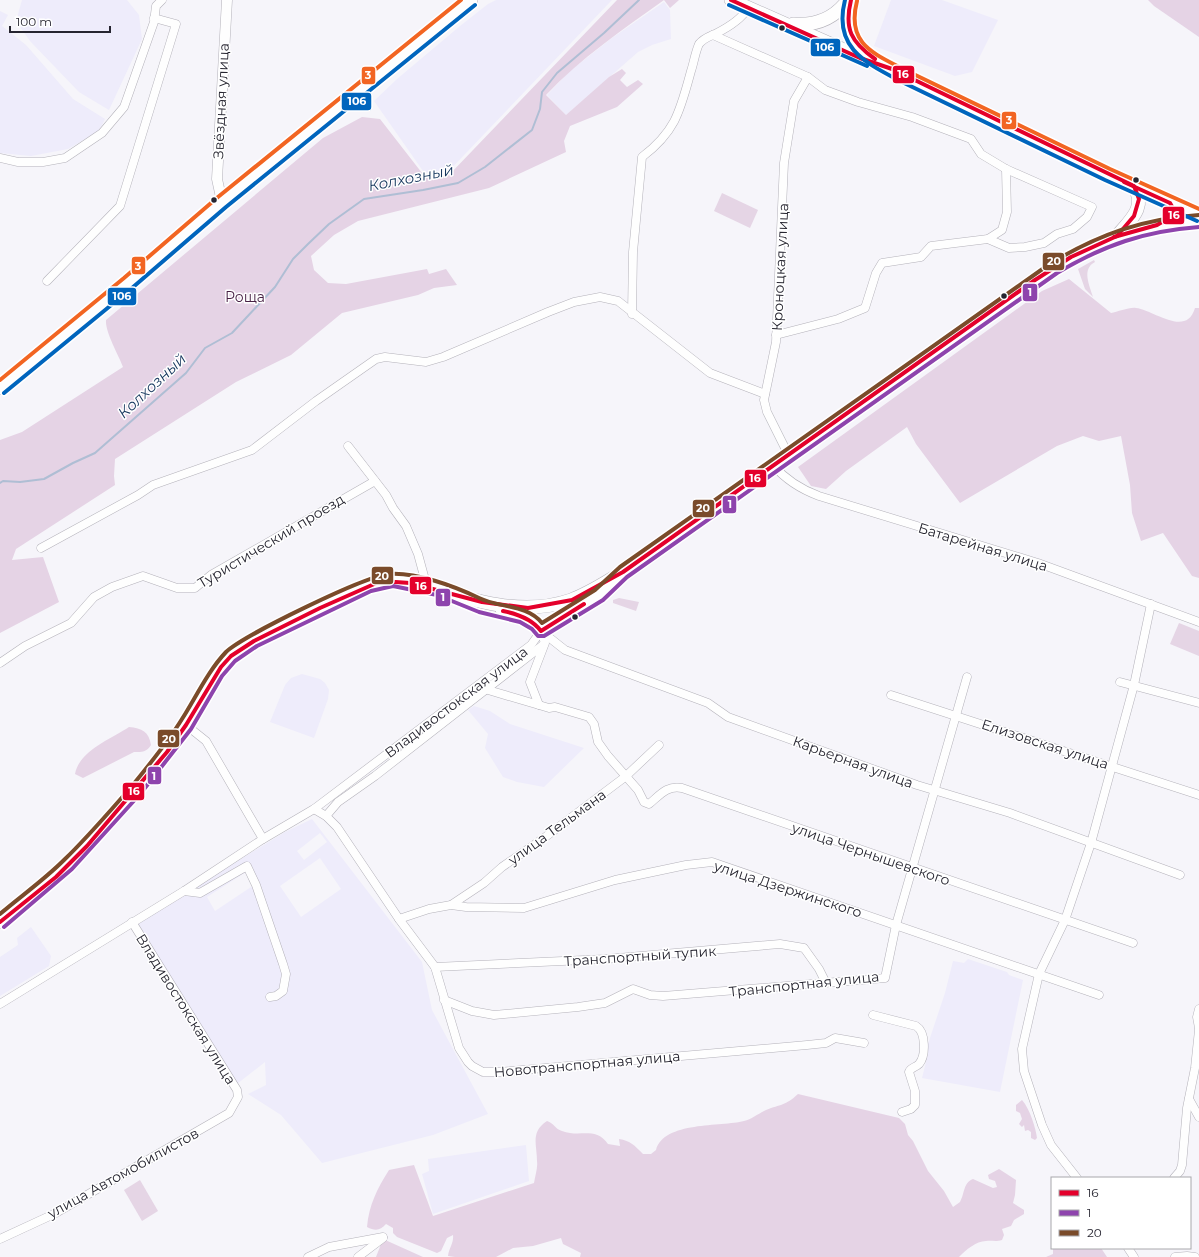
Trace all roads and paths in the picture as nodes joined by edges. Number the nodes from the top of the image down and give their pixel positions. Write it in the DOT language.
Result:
graph roads {
  1 [pos="150,0"];
  2 [pos="162,0"];
  3 [pos="227,0"];
  4 [pos="471,0"];
  5 [pos="731,0"];
  6 [pos="848,2"];
  7 [pos="156,6"];
  8 [pos="748,8"];
  9 [pos="154,18"];
  10 [pos="785,23"];
  11 [pos="713,35"];
  12 [pos="812,36"];
  13 [pos="892,69"];
  14 [pos="808,77"];
  15 [pos="0,158"];
  16 [pos="1006,169"];
  17 [pos="1134,186"];
  18 [pos="222,202"];
  19 [pos="1170,203"];
  20 [pos="1199,216"];
  21 [pos="1199,221"];
  22 [pos="1163,224"];
  23 [pos="1117,236"];
  24 [pos="988,239"];
  25 [pos="47,282"];
  26 [pos="632,314"];
  27 [pos="776,335"];
  28 [pos="0,388"];
  29 [pos="765,394"];
  30 [pos="348,446"];
  31 [pos="788,454"];
  32 [pos="773,465"];
  33 [pos="374,481"];
  34 [pos="41,548"];
  35 [pos="623,572"];
  36 [pos="426,587"];
  37 [pos="464,597"];
  38 [pos="1152,604"];
  39 [pos="528,608"];
  40 [pos="1199,622"];
  41 [pos="540,629"];
  42 [pos="545,643"];
  43 [pos="0,663"];
  44 [pos="967,677"];
  45 [pos="1120,682"];
  46 [pos="1134,685"];
  47 [pos="488,690"];
  48 [pos="891,695"];
  49 [pos="1199,703"];
  50 [pos="539,705"];
  51 [pos="956,715"];
  52 [pos="186,725"];
  53 [pos="659,745"];
  54 [pos="1111,766"];
  55 [pos="625,777"];
  56 [pos="935,790"];
  57 [pos="1199,795"];
  58 [pos="314,809"];
  59 [pos="326,816"];
  60 [pos="263,839"];
  61 [pos="1091,843"];
  62 [pos="912,868"];
  63 [pos="1180,875"];
  64 [pos="184,891"];
  65 [pos="451,905"];
  66 [pos="399,919"];
  67 [pos="1065,920"];
  68 [pos="0,922"];
  69 [pos="132,922"];
  70 [pos="896,925"];
  71 [pos="1134,943"];
  72 [pos="435,967"];
  73 [pos="1039,974"];
  74 [pos="826,983"];
  75 [pos="1099,995"];
  76 [pos="270,997"];
  77 [pos="444,1000"];
  78 [pos="0,1004"];
  79 [pos="1199,1009"];
  80 [pos="874,1015"];
  81 [pos="1199,1029"];
  82 [pos="864,1043"];
  83 [pos="238,1097"];
  84 [pos="1189,1099"];
  85 [pos="902,1112"];
  86 [pos="1199,1117"];
  87 [pos="1076,1177"];
  88 [pos="1175,1177"];
  89 [pos="0,1239"];
  90 [pos="308,1257"];
  91 [pos="358,1257"];
  92 [pos="1175,1257"];
  93 [pos="1195,1257"];
  1 -- 7 [label="street"];
  2 -- 7 [label="street"];
  3 -- 18 [label="street, Звёздная улица"];
  4 -- 18 [label="main road"];
  5 -- 8 [label="main road"];
  6 -- 10 [label="main road"];
  6 -- 12 [label="main road"];
  6 -- 13 [label="main road"];
  7 -- 9 [label="street"];
  8 -- 10 [label="main road"];
  8 -- 11 [label="street"];
  9 -- 15 [label="street"];
  9 -- 25 [label="street"];
  10 -- 12 [label="main road"];
  11 -- 14 [label="street"];
  11 -- 26 [label="street"];
  12 -- 13 [label="main road"];
  13 -- 17 [label="main road"];
  14 -- 16 [label="street"];
  14 -- 27 [label="street, Кроноцкая улица"];
  16 -- 24 [label="street"];
  16 -- 24 [label="street"];
  17 -- 19 [label="main road"];
  17 -- 23 [label="main road"];
  18 -- 28 [label="main road"];
  19 -- 20 [label="main road"];
  19 -- 22 [label="main road"];
  21 -- 22 [label="main road, Владивостокская улица"];
  22 -- 23 [label="main road, Владивостокская улица"];
  23 -- 31 [label="main road, Владивостокская улица"];
  24 -- 27 [label="street"];
  26 -- 29 [label="street"];
  26 -- 34 [label="street"];
  27 -- 29 [label="street, Кроноцкая улица"];
  29 -- 31 [label="street, Кроноцкая улица"];
  30 -- 33 [label="street"];
  31 -- 32 [label="main road, Владивостокская улица"];
  32 -- 35 [label="main road, Владивостокская улица"];
  32 -- 38 [label="street, Батарейная улица"];
  33 -- 36 [label="street"];
  33 -- 43 [label="street, Туристический проезд"];
  35 -- 39 [label="main road"];
  35 -- 41 [label="street, Владивостокская улица"];
  36 -- 37 [label="main road"];
  36 -- 52 [label="main road"];
  37 -- 39 [label="main road"];
  37 -- 41 [label="street, Карьерная улица"];
  38 -- 40 [label="street, Батарейная улица"];
  38 -- 46 [label="street"];
  39 -- 41 [label="street, Карьерная улица"];
  41 -- 42 [label="street"];
  41 -- 56 [label="street, Карьерная улица"];
  41 -- 58 [label="street, Владивостокская улица"];
  42 -- 47 [label="street"];
  42 -- 50 [label="street"];
  44 -- 51 [label="street, Транспортная улица"];
  45 -- 46 [label="street"];
  46 -- 49 [label="street"];
  46 -- 54 [label="street"];
  47 -- 50 [label="street"];
  47 -- 59 [label="street"];
  48 -- 51 [label="street, Елизовская улица"];
  50 -- 55 [label="street"];
  51 -- 54 [label="street, Елизовская улица"];
  51 -- 56 [label="street, Транспортная улица"];
  52 -- 60 [label="street"];
  52 -- 68 [label="main road"];
  53 -- 55 [label="street, улица Тельмана"];
  54 -- 57 [label="street, Елизовская улица"];
  54 -- 61 [label="street"];
  55 -- 62 [label="street, улица Чернышевского"];
  55 -- 65 [label="street, улица Тельмана"];
  56 -- 61 [label="street, Карьерная улица"];
  56 -- 62 [label="street, Транспортная улица"];
  58 -- 59 [label="street, Новотранспортная улица"];
  58 -- 60 [label="street, Владивостокская улица"];
  59 -- 66 [label="street, Новотранспортная улица"];
  60 -- 64 [label="street, Владивостокская улица"];
  61 -- 63 [label="street, Карьерная улица"];
  61 -- 67 [label="street"];
  62 -- 67 [label="street, улица Чернышевского"];
  62 -- 70 [label="street, Транспортная улица"];
  64 -- 69 [label="street, Владивостокская улица"];
  64 -- 76 [label="street"];
  65 -- 66 [label="street, улица Дзержинского"];
  65 -- 70 [label="street, улица Дзержинского"];
  66 -- 72 [label="street, Новотранспортная улица"];
  67 -- 71 [label="street, улица Чернышевского"];
  67 -- 73 [label="street"];
  69 -- 78 [label="street, Владивостокская улица"];
  69 -- 83 [label="street, Владивостокская улица"];
  70 -- 73 [label="street, улица Дзержинского"];
  70 -- 74 [label="street, Транспортная улица"];
  72 -- 74 [label="street, Транспортный тупик"];
  72 -- 77 [label="street, Новотранспортная улица"];
  73 -- 75 [label="street, улица Дзержинского"];
  73 -- 87 [label="street"];
  74 -- 77 [label="street, Транспортная улица"];
  77 -- 82 [label="street, Новотранспортная улица"];
  79 -- 81 [label="street"];
  80 -- 85 [label="street"];
  81 -- 84 [label="street"];
  83 -- 89 [label="street, улица Автомобилистов"];
  84 -- 86 [label="street"];
  84 -- 88 [label="street"];
  90 -- 91 [label="street"];
  92 -- 93 [label="street"];
}
